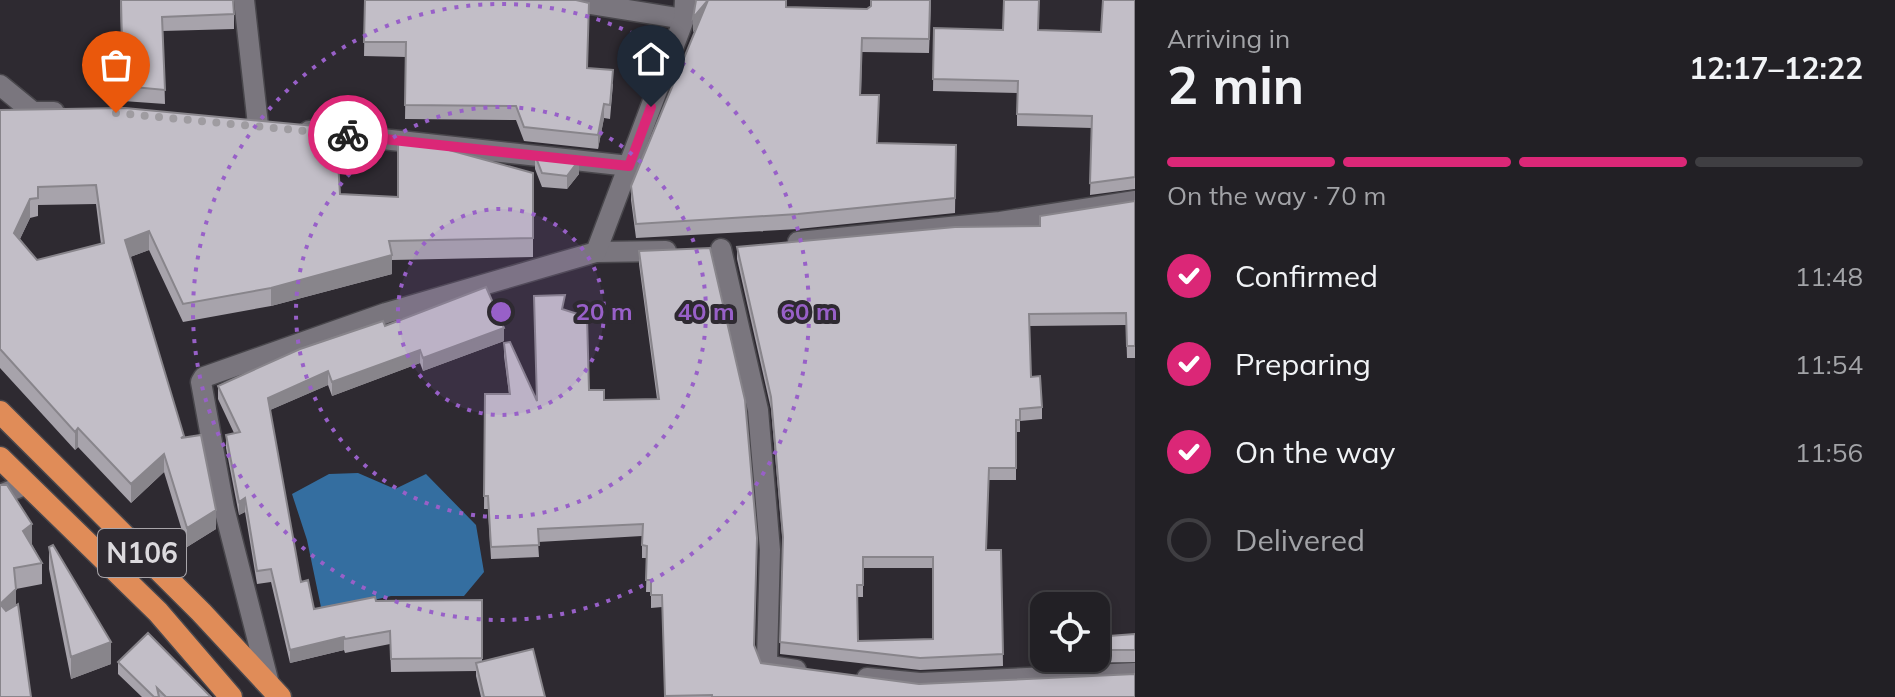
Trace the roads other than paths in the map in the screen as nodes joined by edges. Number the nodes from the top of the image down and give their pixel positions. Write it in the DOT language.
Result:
graph roads {
  1 [pos="244,0"];
  2 [pos="565,0"];
  3 [pos="684,10"];
  4 [pos="0,85"];
  5 [pos="74,112"];
  6 [pos="629,166"];
  7 [pos="1135,201"];
  8 [pos="783,243"];
  9 [pos="596,252"];
  10 [pos="0,412"];
  11 [pos="0,458"];
  12 [pos="27,484"];
  13 [pos="0,495"];
  14 [pos="810,671"];
  15 [pos="1135,673"];
  16 [pos="841,675"];
  17 [pos="274,688"];
  18 [pos="920,690"];
  19 [pos="231,697"];
  1 -- 6 [label="street"];
  2 -- 3 [label="street"];
  3 -- 6 [label="street"];
  4 -- 5 [label="street"];
  6 -- 9 [label="street"];
  7 -- 8 [label="street"];
  9 -- 14 [label="street"];
  9 -- 17 [label="street"];
  10 -- 17 [label="highway, N106"];
  11 -- 12 [label="highway, N106"];
  12 -- 13 [label="street"];
  12 -- 19 [label="highway, N106"];
  15 -- 18 [label="street"];
  16 -- 18 [label="street"];
}
